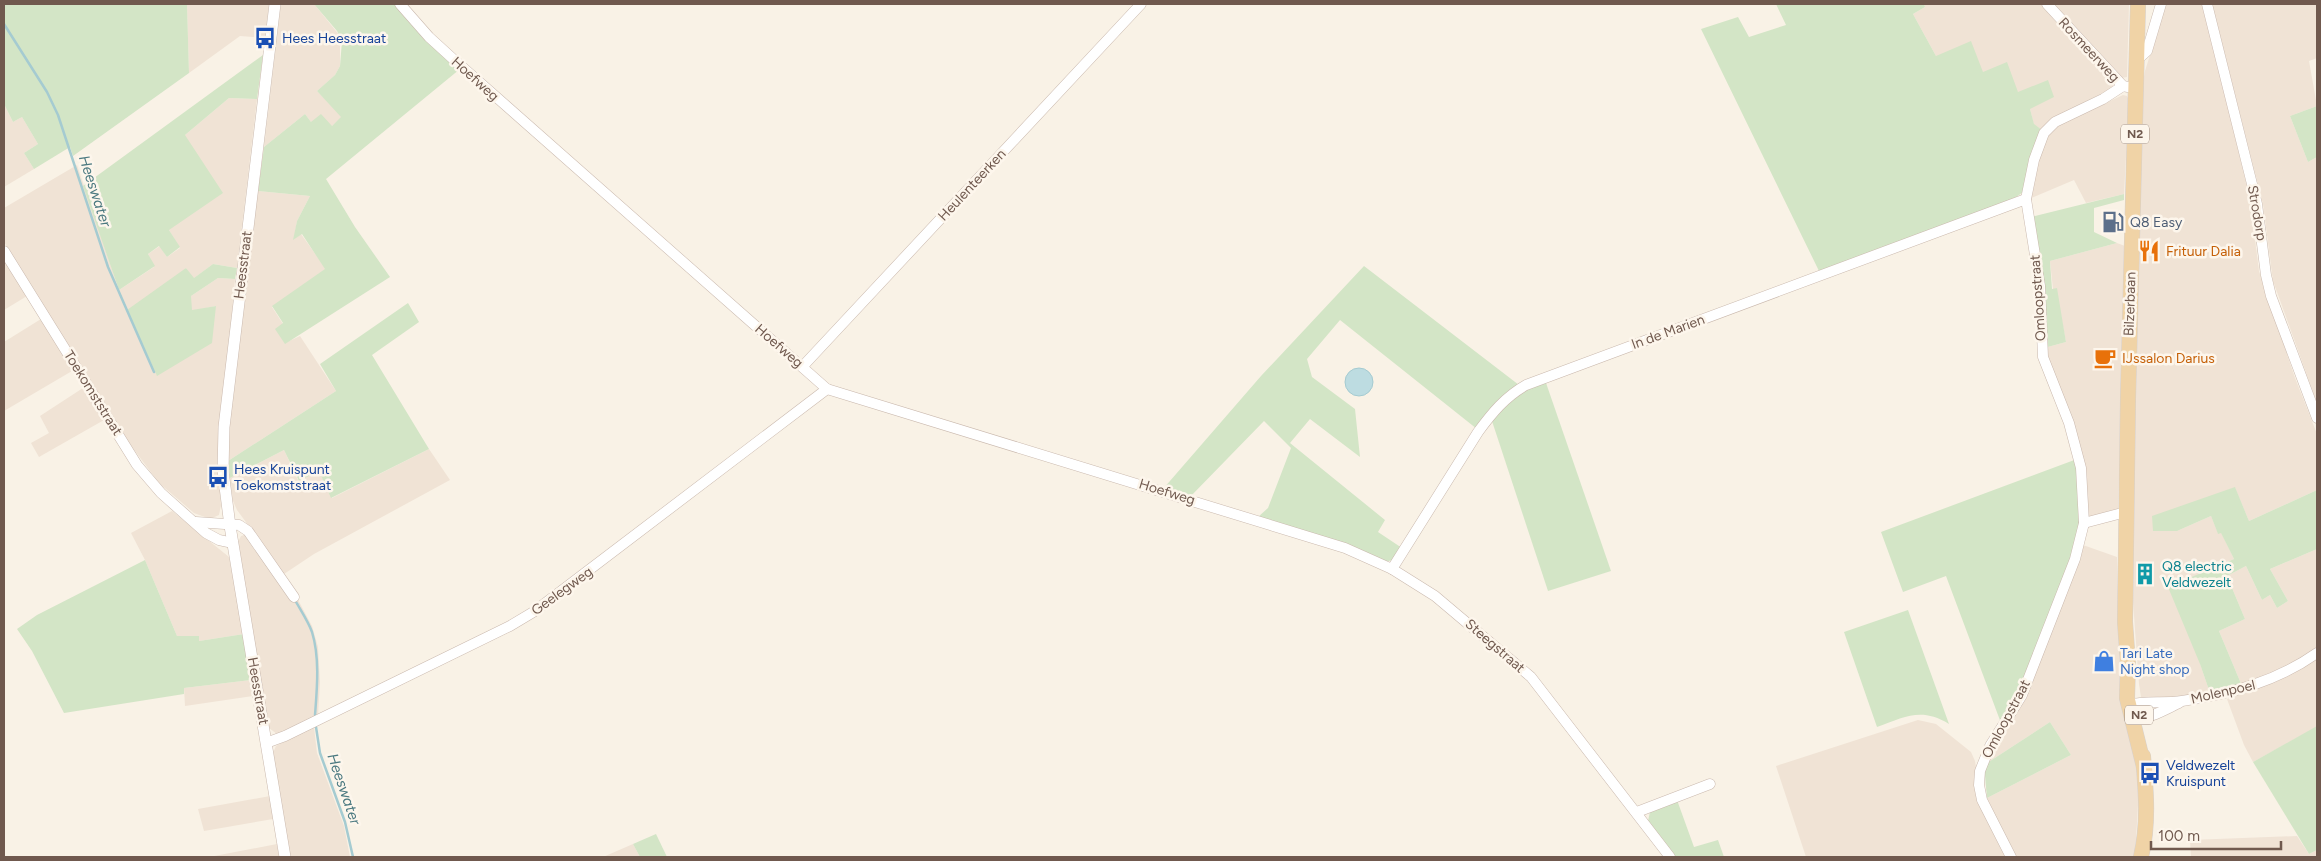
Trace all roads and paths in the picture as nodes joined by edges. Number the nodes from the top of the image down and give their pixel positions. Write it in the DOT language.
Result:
graph roads {
  1 [pos="275,4"];
  2 [pos="400,4"];
  3 [pos="1141,4"];
  4 [pos="2047,4"];
  5 [pos="2138,4"];
  6 [pos="2161,4"];
  7 [pos="2207,4"];
  8 [pos="2137,60"];
  9 [pos="2129,87"];
  10 [pos="2026,199"];
  11 [pos="4,251"];
  12 [pos="803,366"];
  13 [pos="828,389"];
  14 [pos="2317,418"];
  15 [pos="2126,512"];
  16 [pos="1254,519"];
  17 [pos="196,522"];
  18 [pos="2084,522"];
  19 [pos="230,526"];
  20 [pos="233,543"];
  21 [pos="1392,569"];
  22 [pos="294,597"];
  23 [pos="2317,653"];
  24 [pos="2180,702"];
  25 [pos="2134,712"];
  26 [pos="266,743"];
  27 [pos="1710,784"];
  28 [pos="1637,812"];
  29 [pos="285,857"];
  30 [pos="1670,857"];
  31 [pos="2011,857"];
  32 [pos="2147,857"];
  1 -- 19 [label="street, Heesstraat"];
  2 -- 12 [label="street, Hoefweg"];
  3 -- 12 [label="street, Heulenteerken"];
  4 -- 9 [label="street, Rosmeerweg"];
  5 -- 8 [label="main road, Bilzerbaan / N2"];
  6 -- 8 [label="street"];
  7 -- 14 [label="street, Strodorp"];
  8 -- 9 [label="main road, Bilzerbaan / N2"];
  9 -- 10 [label="street, Omloopstraat"];
  9 -- 15 [label="main road, Bilzerbaan / N2"];
  10 -- 18 [label="street, Omloopstraat"];
  10 -- 21 [label="street, In de Marien"];
  11 -- 17 [label="street, Toekomststraat"];
  12 -- 13 [label="street, Hoefweg"];
  13 -- 16 [label="street, Hoefweg"];
  13 -- 26 [label="street, Geelegweg"];
  15 -- 18 [label="street"];
  15 -- 25 [label="main road, Bilzerbaan / N2"];
  16 -- 21 [label="street, Steegstraat"];
  17 -- 19 [label="street"];
  17 -- 20 [label="street, Toekomststraat"];
  18 -- 31 [label="street, Omloopstraat"];
  19 -- 20 [label="street, Heesstraat"];
  19 -- 22 [label="street"];
  20 -- 26 [label="street, Heesstraat"];
  21 -- 28 [label="street, Steegstraat"];
  23 -- 24 [label="street, Molenpoel"];
  24 -- 25 [label="street, Molenpoel"];
  24 -- 25 [label="street, Molenpoel"];
  25 -- 32 [label="main road, Bilzerbaan / N2"];
  26 -- 29 [label="street, Heesstraat"];
  27 -- 28 [label="street"];
  28 -- 30 [label="street, Steegstraat"];
}
